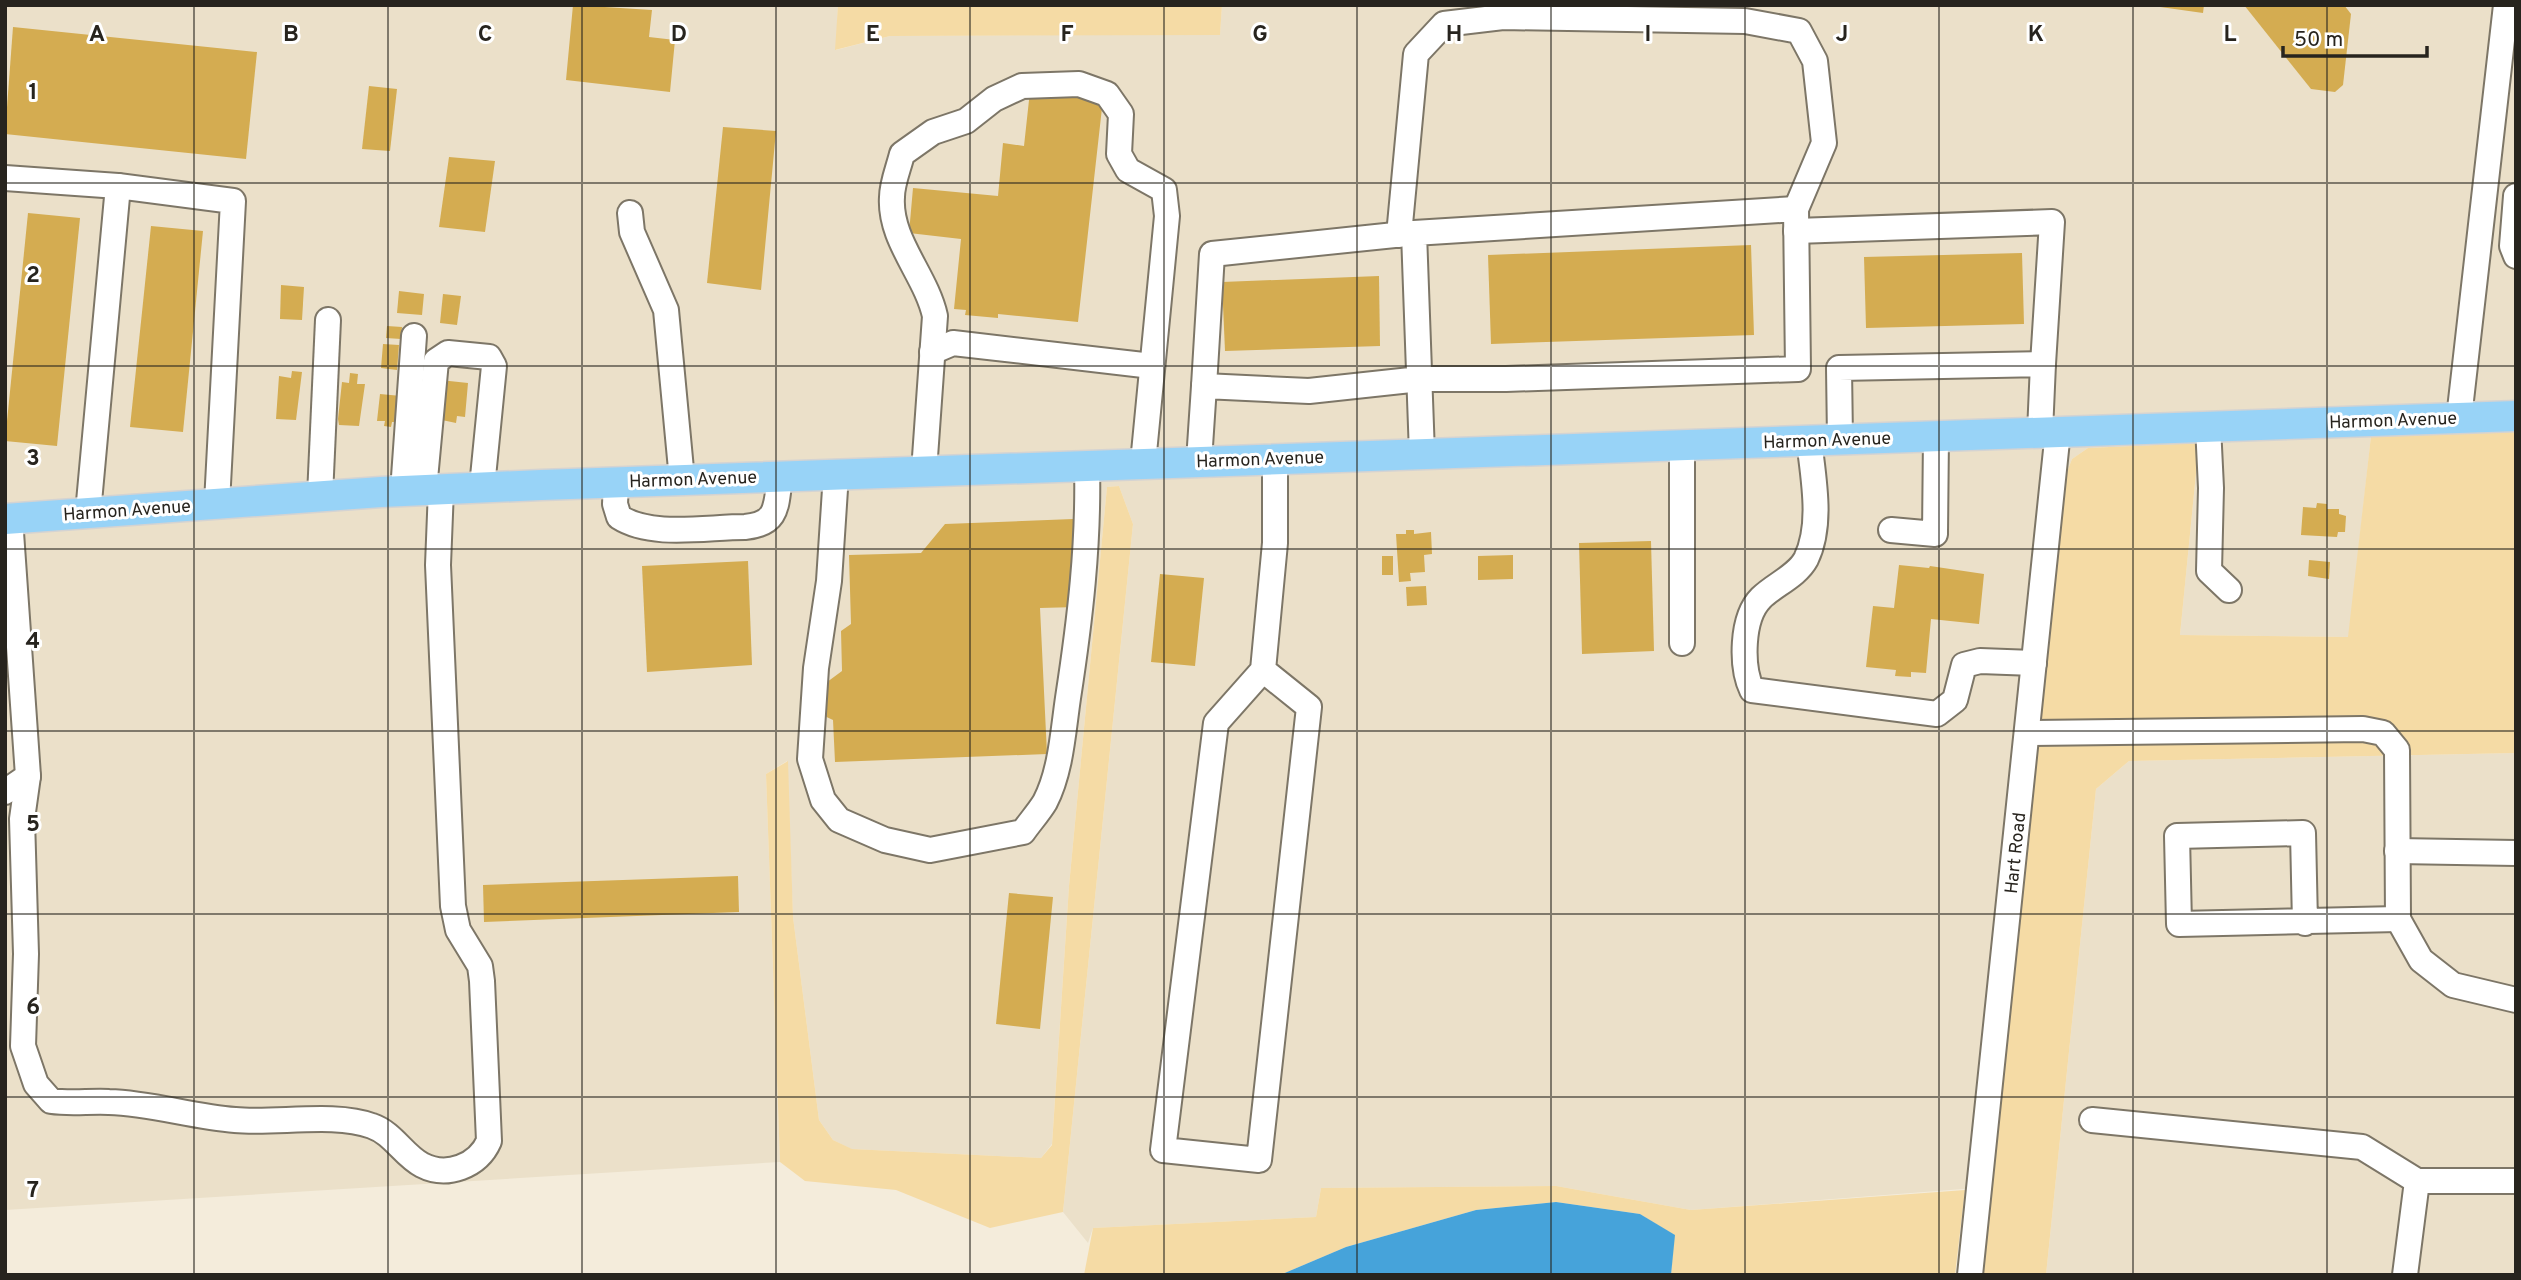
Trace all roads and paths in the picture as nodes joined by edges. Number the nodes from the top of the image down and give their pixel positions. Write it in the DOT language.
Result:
graph roads {
  1 [pos="2509,27"];
  2 [pos="5,178"];
  3 [pos="118,186"];
  4 [pos="2516,196"];
  5 [pos="630,213"];
  6 [pos="1796,220"];
  7 [pos="1407,234"];
  8 [pos="2516,256"];
  9 [pos="328,320"];
  10 [pos="414,336"];
  11 [pos="932,352"];
  12 [pos="2043,364"];
  13 [pos="1152,366"];
  14 [pos="1839,368"];
  15 [pos="1798,369"];
  16 [pos="1420,379"];
  17 [pos="1204,386"];
  18 [pos="2516,416"];
  19 [pos="2459,418"];
  20 [pos="2208,426"];
  21 [pos="2049,431"];
  22 [pos="1936,436"];
  23 [pos="1840,439"];
  24 [pos="1809,440"];
  25 [pos="1682,445"];
  26 [pos="1422,454"];
  27 [pos="1275,459"];
  28 [pos="1199,461"];
  29 [pos="1143,463"];
  30 [pos="1087,465"];
  31 [pos="923,471"];
  32 [pos="836,474"];
  33 [pos="780,476"];
  34 [pos="682,480"];
  35 [pos="617,482"];
  36 [pos="482,487"];
  37 [pos="423,490"];
  38 [pos="320,496"];
  39 [pos="217,503"];
  40 [pos="88,513"];
  41 [pos="8,518"];
  42 [pos="1891,530"];
  43 [pos="10,579"];
  44 [pos="2229,590"];
  45 [pos="11,620"];
  46 [pos="1682,643"];
  47 [pos="2034,663"];
  48 [pos="1263,670"];
  49 [pos="2027,733"];
  50 [pos="28,776"];
  51 [pos="5,792"];
  52 [pos="2398,851"];
  53 [pos="2516,853"];
  54 [pos="2398,919"];
  55 [pos="2305,923"];
  56 [pos="2516,1000"];
  57 [pos="2092,1121"];
  58 [pos="2417,1181"];
  59 [pos="2516,1181"];
  60 [pos="1969,1275"];
  61 [pos="2405,1275"];
  1 -- 19 [label="street"];
  2 -- 3 [label="street"];
  3 -- 39 [label="street"];
  3 -- 40 [label="street"];
  4 -- 8 [label="street"];
  5 -- 34 [label="street"];
  6 -- 7 [label="street"];
  6 -- 7 [label="street"];
  6 -- 12 [label="street, Hart Road"];
  6 -- 15 [label="street"];
  7 -- 16 [label="street"];
  7 -- 17 [label="street"];
  9 -- 38 [label="street"];
  10 -- 37 [label="street"];
  11 -- 13 [label="street"];
  11 -- 13 [label="street"];
  11 -- 31 [label="street"];
  12 -- 14 [label="street"];
  12 -- 21 [label="street, Hart Road"];
  13 -- 29 [label="street"];
  14 -- 15 [label="street"];
  14 -- 23 [label="street"];
  15 -- 16 [label="street"];
  16 -- 17 [label="street"];
  16 -- 26 [label="street"];
  17 -- 28 [label="street"];
  18 -- 19 [label="main road, Harmon Avenue"];
  19 -- 20 [label="main road, Harmon Avenue"];
  20 -- 21 [label="main road, Harmon Avenue"];
  20 -- 44 [label="street"];
  21 -- 22 [label="main road, Harmon Avenue"];
  21 -- 47 [label="street, Hart Road"];
  22 -- 23 [label="main road, Harmon Avenue"];
  22 -- 42 [label="street"];
  23 -- 24 [label="main road, Harmon Avenue"];
  24 -- 25 [label="main road, Harmon Avenue"];
  24 -- 47 [label="street"];
  25 -- 26 [label="main road, Harmon Avenue"];
  25 -- 46 [label="street"];
  26 -- 27 [label="main road, Harmon Avenue"];
  27 -- 28 [label="main road, Harmon Avenue"];
  27 -- 48 [label="street"];
  28 -- 29 [label="main road, Harmon Avenue"];
  29 -- 30 [label="main road, Harmon Avenue"];
  30 -- 31 [label="main road, Harmon Avenue"];
  30 -- 32 [label="street"];
  31 -- 32 [label="main road, Harmon Avenue"];
  32 -- 33 [label="main road, Harmon Avenue"];
  33 -- 34 [label="main road, Harmon Avenue"];
  33 -- 35 [label="street"];
  34 -- 35 [label="main road, Harmon Avenue"];
  35 -- 36 [label="main road, Harmon Avenue"];
  36 -- 37 [label="main road, Harmon Avenue"];
  36 -- 37 [label="street"];
  37 -- 38 [label="main road, Harmon Avenue"];
  37 -- 50 [label="street"];
  38 -- 39 [label="main road, Harmon Avenue"];
  39 -- 40 [label="main road, Harmon Avenue"];
  40 -- 41 [label="main road, Harmon Avenue"];
  41 -- 43 [label="street"];
  43 -- 45 [label="street"];
  45 -- 50 [label="street"];
  47 -- 49 [label="street, Hart Road"];
  48 -- 48 [label="street"];
  49 -- 52 [label="street"];
  49 -- 60 [label="street, Hart Road"];
  50 -- 51 [label="street"];
  52 -- 53 [label="street"];
  52 -- 54 [label="street"];
  54 -- 55 [label="street"];
  54 -- 56 [label="street"];
  55 -- 55 [label="street"];
  57 -- 58 [label="street"];
  58 -- 59 [label="street"];
  58 -- 61 [label="street"];
}
